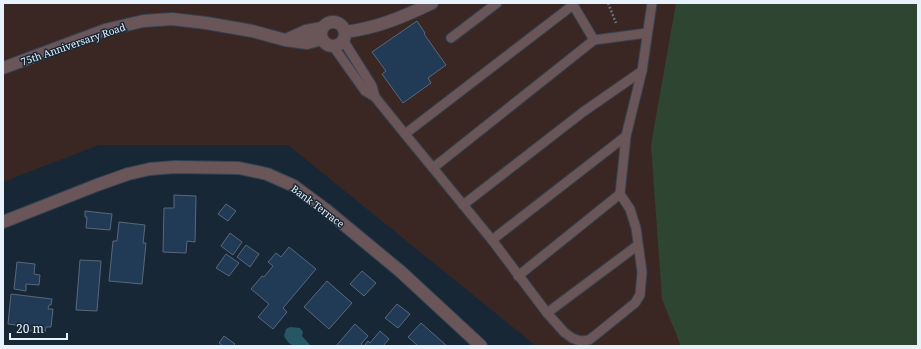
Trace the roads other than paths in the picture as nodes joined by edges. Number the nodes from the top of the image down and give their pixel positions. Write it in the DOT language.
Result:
graph roads {
  1 [pos="432,3"];
  2 [pos="497,3"];
  3 [pos="652,3"];
  4 [pos="572,4"];
  5 [pos="647,33"];
  6 [pos="322,34"];
  7 [pos="451,38"];
  8 [pos="340,39"];
  9 [pos="594,40"];
  10 [pos="3,68"];
  11 [pos="642,70"];
  12 [pos="406,134"];
  13 [pos="626,136"];
  14 [pos="433,168"];
  15 [pos="620,194"];
  16 [pos="463,205"];
  17 [pos="3,222"];
  18 [pos="492,240"];
  19 [pos="638,244"];
  20 [pos="518,276"];
  21 [pos="547,313"];
  22 [pos="480,346"];
  1 -- 8 [label="street"];
  2 -- 7 [label="lane"];
  3 -- 5 [label="lane"];
  4 -- 9 [label="lane"];
  4 -- 12 [label="lane"];
  5 -- 9 [label="lane"];
  5 -- 11 [label="lane"];
  6 -- 8 [label="street"];
  6 -- 8 [label="street"];
  6 -- 10 [label="street, 75th Anniversary Road"];
  8 -- 12 [label="lane"];
  9 -- 14 [label="lane"];
  11 -- 13 [label="lane"];
  11 -- 16 [label="lane"];
  12 -- 14 [label="lane"];
  13 -- 15 [label="lane"];
  13 -- 18 [label="lane"];
  14 -- 16 [label="lane"];
  15 -- 19 [label="lane"];
  15 -- 20 [label="lane"];
  16 -- 18 [label="lane"];
  17 -- 22 [label="street, Bank Terrace"];
  18 -- 20 [label="lane"];
  19 -- 21 [label="lane"];
  19 -- 21 [label="lane"];
  20 -- 21 [label="lane"];
}
